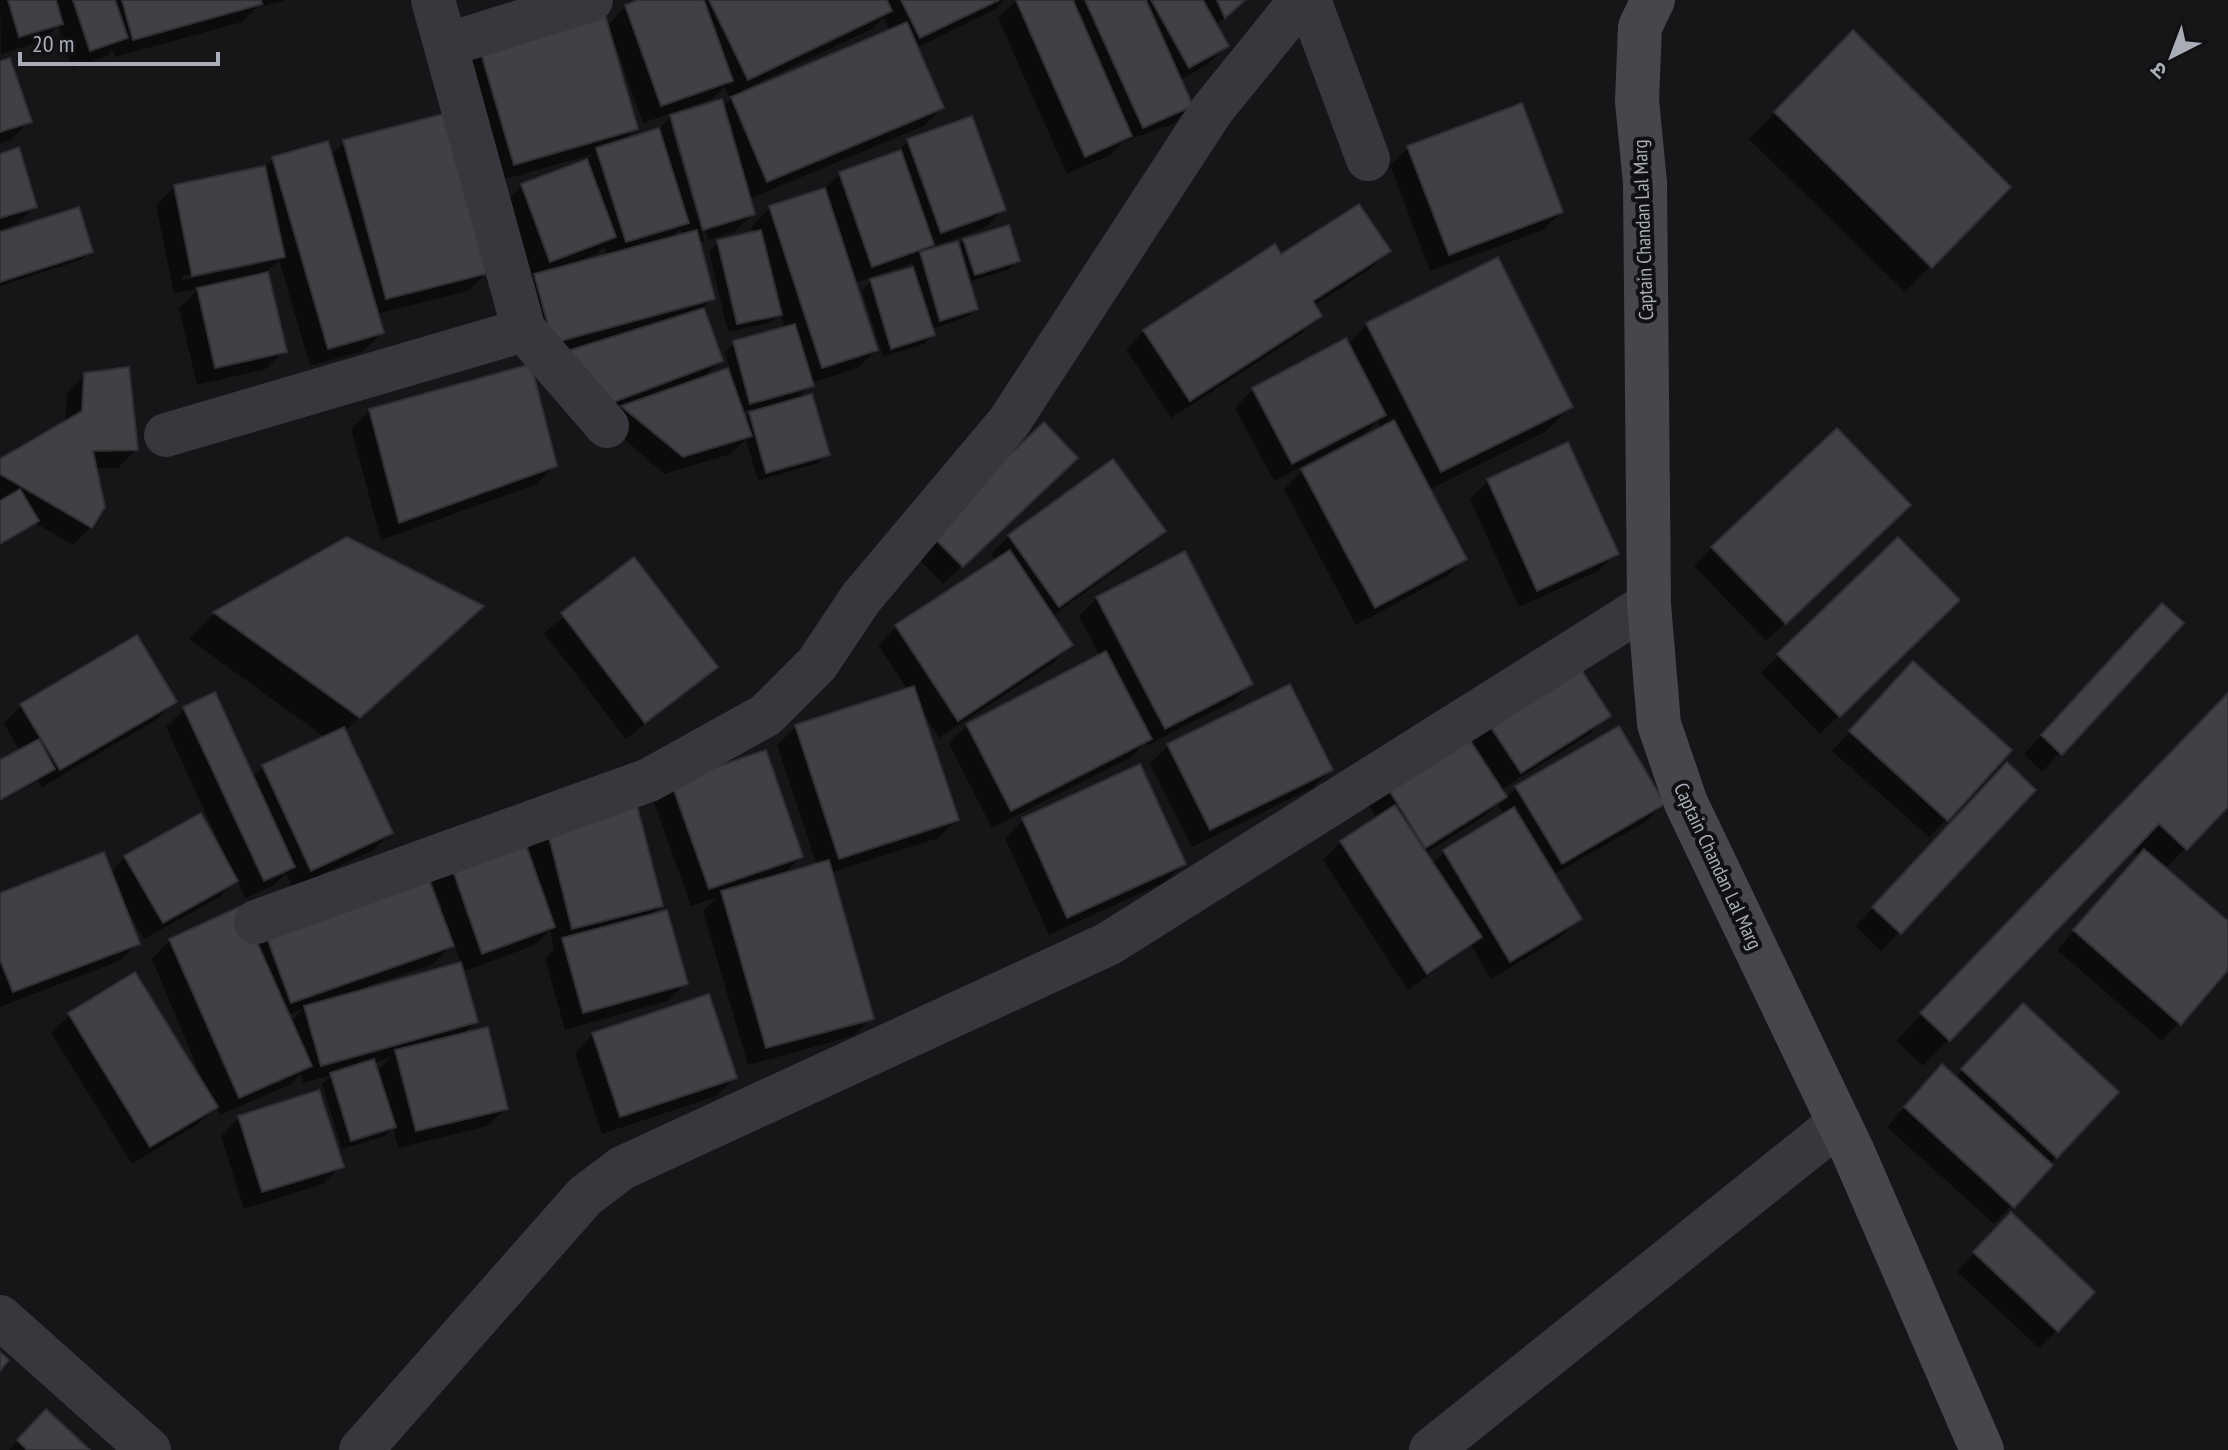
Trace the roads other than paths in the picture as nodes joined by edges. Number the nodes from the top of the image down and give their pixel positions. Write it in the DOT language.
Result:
graph roads {
  1 [pos="433,0"];
  2 [pos="591,0"];
  3 [pos="1301,0"];
  4 [pos="1309,0"];
  5 [pos="1653,0"];
  6 [pos="446,45"];
  7 [pos="1368,159"];
  8 [pos="524,330"];
  9 [pos="607,426"];
  10 [pos="166,435"];
  11 [pos="1649,604"];
  12 [pos="256,922"];
  13 [pos="1839,1123"];
  14 [pos="0,1317"];
  15 [pos="149,1450"];
  16 [pos="361,1450"];
  17 [pos="1431,1450"];
  18 [pos="1982,1450"];
  1 -- 6 [label="street"];
  2 -- 6 [label="street"];
  3 -- 12 [label="street"];
  4 -- 7 [label="street"];
  5 -- 11 [label="street, Captain Chandan Lal Marg"];
  6 -- 8 [label="street"];
  8 -- 9 [label="street"];
  8 -- 10 [label="street"];
  11 -- 13 [label="street, Captain Chandan Lal Marg"];
  11 -- 16 [label="street"];
  13 -- 17 [label="street"];
  13 -- 18 [label="street, Captain Chandan Lal Marg"];
  14 -- 15 [label="street"];
}
